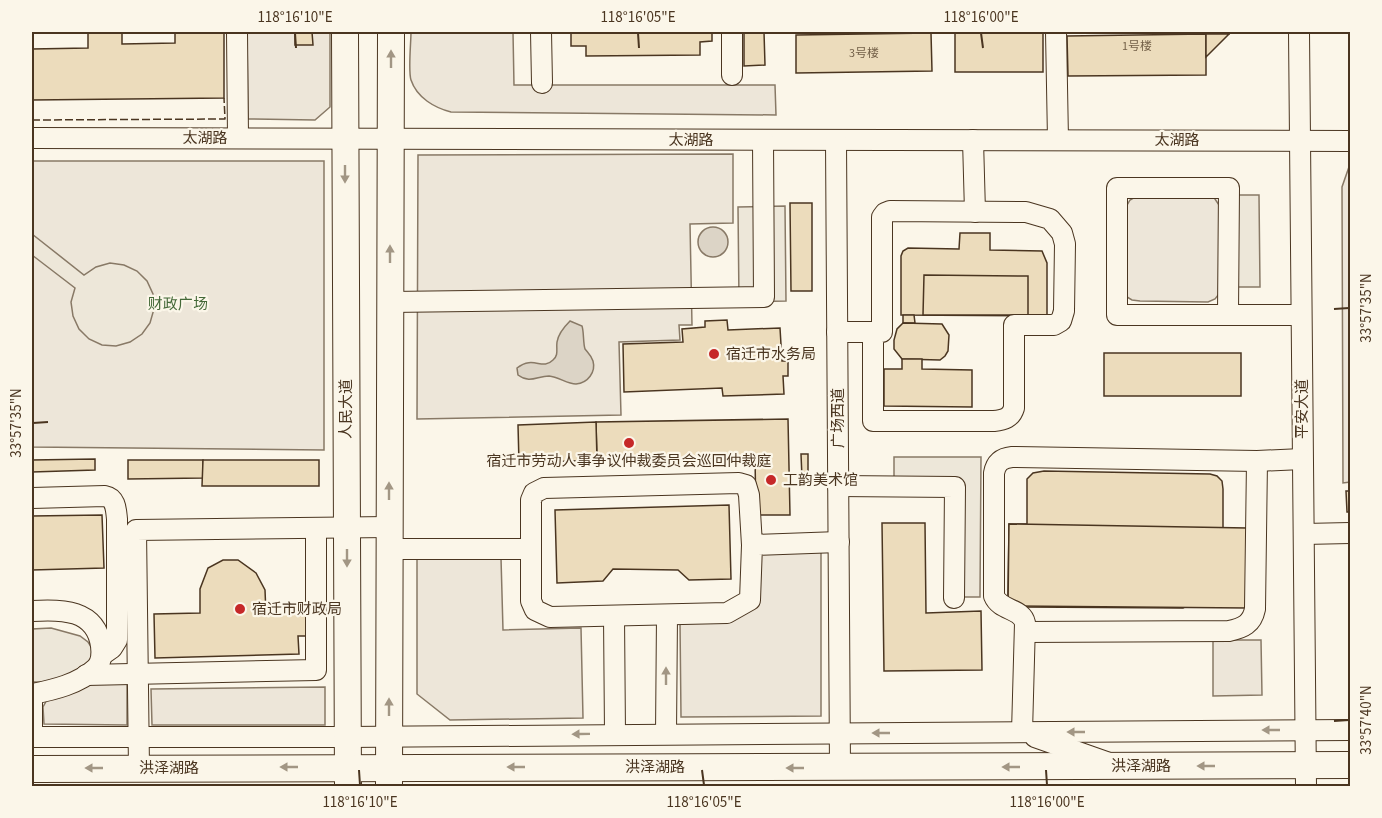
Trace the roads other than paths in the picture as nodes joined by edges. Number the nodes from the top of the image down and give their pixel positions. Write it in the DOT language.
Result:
graph roads {
  1 [pos="237,32"];
  2 [pos="345,32"];
  3 [pos="391,32"];
  4 [pos="541,32"];
  5 [pos="732,32"];
  6 [pos="1056,32"];
  7 [pos="1299,32"];
  8 [pos="732,75"];
  9 [pos="542,83"];
  10 [pos="32,138"];
  11 [pos="238,138"];
  12 [pos="345,138"];
  13 [pos="390,138"];
  14 [pos="763,140"];
  15 [pos="974,140"];
  16 [pos="1058,140"];
  17 [pos="836,141"];
  18 [pos="1299,141"];
  19 [pos="1350,141"];
  20 [pos="975,212"];
  21 [pos="390,302"];
  22 [pos="1228,314"];
  23 [pos="1301,315"];
  24 [pos="837,332"];
  25 [pos="873,332"];
  26 [pos="1302,459"];
  27 [pos="1257,461"];
  28 [pos="838,486"];
  29 [pos="32,498"];
  30 [pos="316,528"];
  31 [pos="347,528"];
  32 [pos="1350,533"];
  33 [pos="1304,534"];
  34 [pos="389,538"];
  35 [pos="839,543"];
  36 [pos="752,545"];
  37 [pos="531,549"];
  38 [pos="954,598"];
  39 [pos="32,611"];
  40 [pos="666,615"];
  41 [pos="614,616"];
  42 [pos="1025,632"];
  43 [pos="102,655"];
  44 [pos="138,674"];
  45 [pos="86,675"];
  46 [pos="32,694"];
  47 [pos="1306,730"];
  48 [pos="1350,730"];
  49 [pos="1021,732"];
  50 [pos="615,734"];
  51 [pos="666,734"];
  52 [pos="840,734"];
  53 [pos="389,736"];
  54 [pos="32,737"];
  55 [pos="138,737"];
  56 [pos="347,737"];
  57 [pos="1350,765"];
  58 [pos="1120,767"];
  59 [pos="139,768"];
  60 [pos="840,768"];
  61 [pos="32,769"];
  62 [pos="347,776"];
  63 [pos="389,776"];
  64 [pos="1306,776"];
  1 -- 11 [label="street"];
  2 -- 12 [label="main road, 人民大道"];
  13 -- 3 [label="main road, one-way"];
  4 -- 9 [label="street"];
  5 -- 8 [label="street"];
  6 -- 16 [label="street"];
  7 -- 18 [label="street, 平安大道"];
  10 -- 11 [label="street, 太湖路"];
  11 -- 12 [label="street, 太湖路"];
  12 -- 13 [label="street, 太湖路"];
  12 -- 31 [label="main road, 人民大道, one-way"];
  13 -- 14 [label="street, 太湖路"];
  21 -- 13 [label="main road, one-way"];
  14 -- 17 [label="street, 太湖路"];
  14 -- 21 [label="street"];
  15 -- 16 [label="street, 太湖路"];
  15 -- 17 [label="street, 太湖路"];
  15 -- 20 [label="street"];
  16 -- 18 [label="street, 太湖路"];
  17 -- 24 [label="street, 广场西道"];
  18 -- 19 [label="street, 太湖路"];
  18 -- 23 [label="street, 平安大道"];
  20 -- 25 [label="street"];
  20 -- 25 [label="street"];
  34 -- 21 [label="main road, one-way"];
  22 -- 22 [label="street"];
  22 -- 23 [label="street"];
  23 -- 26 [label="street, 平安大道"];
  24 -- 25 [label="street"];
  24 -- 28 [label="street, 广场西道"];
  26 -- 27 [label="street"];
  26 -- 33 [label="street, 平安大道"];
  27 -- 42 [label="street"];
  27 -- 42 [label="street"];
  28 -- 35 [label="street, 广场西道"];
  28 -- 38 [label="street"];
  29 -- 43 [label="street"];
  30 -- 31 [label="street"];
  30 -- 44 [label="street"];
  30 -- 44 [label="street"];
  31 -- 34 [label="street"];
  31 -- 56 [label="main road, 人民大道, one-way"];
  32 -- 33 [label="street"];
  33 -- 47 [label="street, 平安大道"];
  34 -- 37 [label="street"];
  53 -- 34 [label="main road, one-way"];
  35 -- 36 [label="street"];
  35 -- 52 [label="street, 广场西道"];
  36 -- 37 [label="street"];
  36 -- 40 [label="street"];
  37 -- 41 [label="street"];
  39 -- 43 [label="street"];
  40 -- 41 [label="street"];
  51 -- 40 [label="street, one-way"];
  41 -- 50 [label="street"];
  42 -- 49 [label="street"];
  43 -- 45 [label="street"];
  44 -- 45 [label="street"];
  44 -- 55 [label="street"];
  45 -- 46 [label="street"];
  46 -- 54 [label="street"];
  47 -- 48 [label="street"];
  47 -- 49 [label="street, one-way"];
  47 -- 64 [label="street, 平安大道"];
  49 -- 52 [label="street, one-way"];
  49 -- 58 [label="street"];
  50 -- 51 [label="street"];
  50 -- 53 [label="street, one-way"];
  51 -- 52 [label="street"];
  52 -- 60 [label="street, 广场西道"];
  53 -- 56 [label="street"];
  53 -- 63 [label="main road"];
  54 -- 55 [label="street"];
  55 -- 56 [label="street"];
  55 -- 59 [label="street"];
  56 -- 62 [label="main road, 人民大道"];
  57 -- 64 [label="main road, 洪泽湖路"];
  58 -- 60 [label="main road, 洪泽湖路, one-way"];
  64 -- 58 [label="main road, 洪泽湖路, one-way"];
  59 -- 61 [label="main road, 洪泽湖路, one-way"];
  62 -- 59 [label="main road, 洪泽湖路, one-way"];
  60 -- 63 [label="main road, 洪泽湖路, one-way"];
  62 -- 63 [label="main road, 洪泽湖路"];
}
